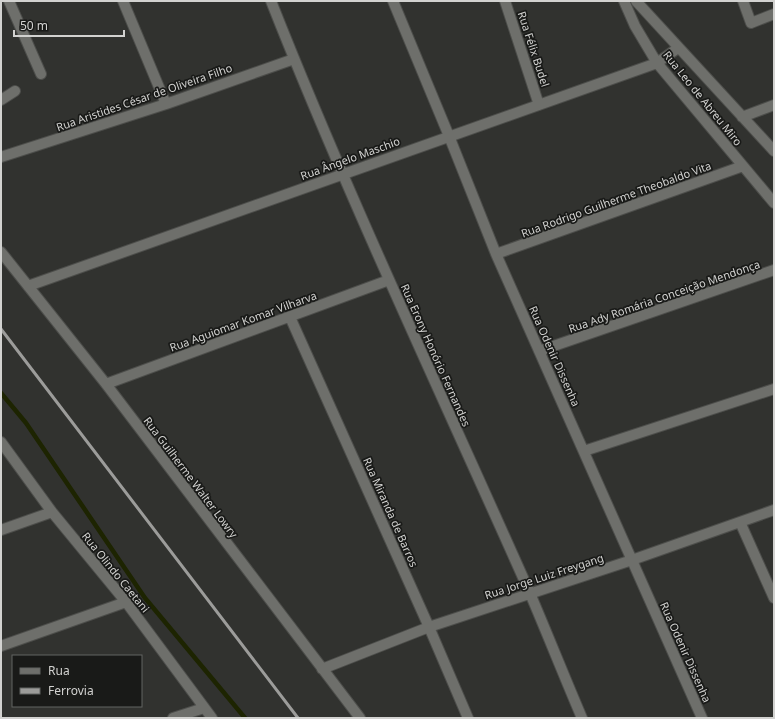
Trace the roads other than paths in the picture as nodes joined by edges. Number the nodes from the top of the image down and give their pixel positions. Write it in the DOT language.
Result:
graph roads {
  1 [pos="9,1"];
  2 [pos="123,1"];
  3 [pos="271,1"];
  4 [pos="393,1"];
  5 [pos="505,1"];
  6 [pos="624,1"];
  7 [pos="636,1"];
  8 [pos="743,1"];
  9 [pos="774,14"];
  10 [pos="678,48"];
  11 [pos="294,58"];
  12 [pos="657,63"];
  13 [pos="41,74"];
  14 [pos="15,91"];
  15 [pos="1,100"];
  16 [pos="166,104"];
  17 [pos="539,105"];
  18 [pos="774,105"];
  19 [pos="742,117"];
  20 [pos="449,136"];
  21 [pos="774,151"];
  22 [pos="1,158"];
  23 [pos="743,166"];
  24 [pos="344,173"];
  25 [pos="774,203"];
  26 [pos="1,252"];
  27 [pos="496,254"];
  28 [pos="774,270"];
  29 [pos="389,280"];
  30 [pos="28,286"];
  31 [pos="290,317"];
  32 [pos="539,351"];
  33 [pos="106,384"];
  34 [pos="774,389"];
  35 [pos="1,442"];
  36 [pos="584,451"];
  37 [pos="774,510"];
  38 [pos="52,512"];
  39 [pos="740,522"];
  40 [pos="1,530"];
  41 [pos="632,560"];
  42 [pos="530,593"];
  43 [pos="774,598"];
  44 [pos="126,602"];
  45 [pos="429,627"];
  46 [pos="1,646"];
  47 [pos="322,669"];
  48 [pos="204,708"];
  49 [pos="173,718"];
  50 [pos="212,718"];
  51 [pos="360,718"];
  52 [pos="468,718"];
  53 [pos="582,718"];
  54 [pos="702,718"];
  1 -- 13 [label="street"];
  2 -- 16 [label="street"];
  3 -- 11 [label="street, Rua Erony Honório Fernandes"];
  4 -- 20 [label="street, Rua Odenir Dissenha"];
  5 -- 17 [label="street, Rua Félix Budel"];
  6 -- 12 [label="street, Rua Leo de Abreu Miro"];
  7 -- 10 [label="street, Rua Leo de Abreu Miro"];
  8 -- 9 [label="street"];
  10 -- 12 [label="street, Rua Ângelo Maschio"];
  10 -- 19 [label="street, Rua Leo de Abreu Miro"];
  11 -- 16 [label="street, Rua Aristides César de Oliveira Filho"];
  11 -- 24 [label="street, Rua Erony Honório Fernandes"];
  12 -- 17 [label="street, Rua Ângelo Maschio"];
  12 -- 23 [label="street, Rua Leo de Abreu Miro"];
  14 -- 15 [label="street"];
  16 -- 22 [label="street, Rua Aristides César de Oliveira Filho"];
  17 -- 20 [label="street, Rua Ângelo Maschio"];
  18 -- 19 [label="street"];
  19 -- 21 [label="street, Rua Leo de Abreu Miro"];
  20 -- 24 [label="street, Rua Ângelo Maschio"];
  20 -- 27 [label="street, Rua Odenir Dissenha"];
  23 -- 25 [label="street, Rua Leo de Abreu Miro"];
  23 -- 27 [label="street, Rua Rodrigo Guilherme Theobaldo Vita"];
  24 -- 29 [label="street, Rua Erony Honório Fernandes"];
  24 -- 30 [label="street, Rua Ângelo Maschio"];
  26 -- 30 [label="street, Rua Guilherme Walter Lowry"];
  27 -- 32 [label="street, Rua Odenir Dissenha"];
  28 -- 32 [label="street, Rua Ady Romária Conceição Mendonça"];
  29 -- 31 [label="street, Rua Aguiomar Komar Vilharva"];
  29 -- 42 [label="street, Rua Erony Honório Fernandes"];
  30 -- 33 [label="street, Rua Guilherme Walter Lowry"];
  31 -- 33 [label="street, Rua Aguiomar Komar Vilharva"];
  31 -- 45 [label="street, Rua Miranda de Barros"];
  32 -- 36 [label="street, Rua Odenir Dissenha"];
  33 -- 47 [label="street, Rua Guilherme Walter Lowry"];
  34 -- 36 [label="street"];
  35 -- 38 [label="street, Rua Olindo Caetani"];
  36 -- 41 [label="street, Rua Odenir Dissenha"];
  37 -- 39 [label="street, Rua Jorge Luiz Freygang"];
  38 -- 40 [label="street"];
  38 -- 44 [label="street, Rua Olindo Caetani"];
  39 -- 41 [label="street, Rua Jorge Luiz Freygang"];
  39 -- 43 [label="street"];
  41 -- 42 [label="street, Rua Jorge Luiz Freygang"];
  41 -- 54 [label="street, Rua Odenir Dissenha"];
  42 -- 45 [label="street, Rua Jorge Luiz Freygang"];
  42 -- 53 [label="street, Rua Erony Honório Fernandes"];
  44 -- 46 [label="street"];
  44 -- 48 [label="street, Rua Olindo Caetani"];
  45 -- 47 [label="street, Rua Jorge Luiz Freygang"];
  45 -- 52 [label="street, Rua Miranda de Barros"];
  47 -- 51 [label="street, Rua Guilherme Walter Lowry"];
  48 -- 49 [label="street"];
  48 -- 50 [label="street, Rua Olindo Caetani"];
}
